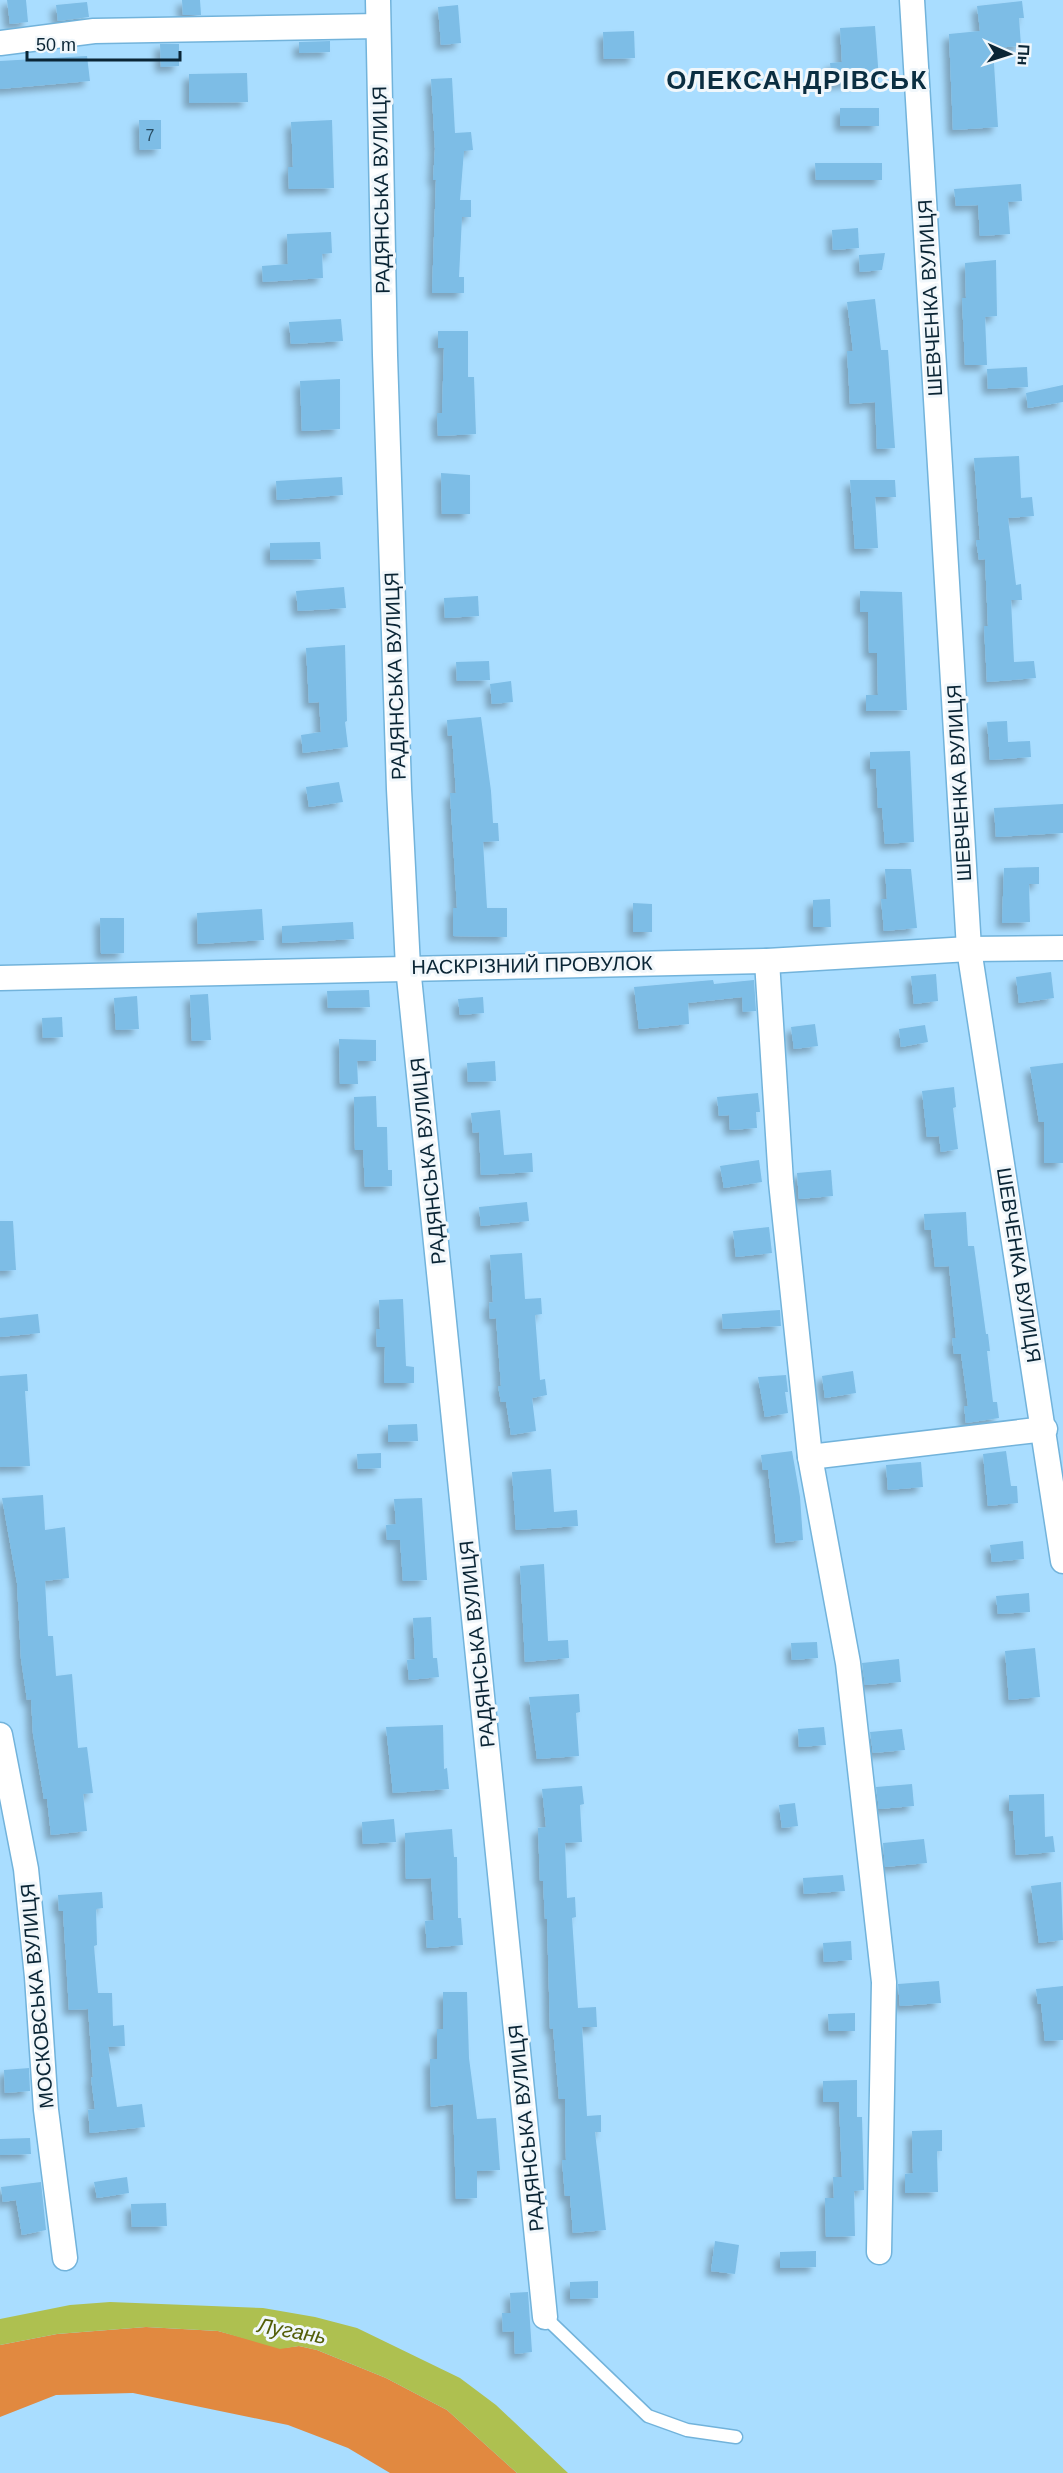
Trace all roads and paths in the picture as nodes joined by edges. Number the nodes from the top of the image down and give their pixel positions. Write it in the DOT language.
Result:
graph roads {
  1 [pos="378,0"];
  2 [pos="912,0"];
  3 [pos="378,26"];
  4 [pos="0,43"];
  5 [pos="1063,948"];
  6 [pos="969,949"];
  7 [pos="767,961"];
  8 [pos="408,968"];
  9 [pos="0,978"];
  10 [pos="1045,1429"];
  11 [pos="810,1457"];
  12 [pos="1063,1561"];
  13 [pos="0,1735"];
  14 [pos="879,2252"];
  15 [pos="65,2258"];
  16 [pos="545,2317"];
  17 [pos="736,2437"];
  1 -- 3 [label="street, РАДЯНСЬКА ВУЛИЦЯ"];
  2 -- 6 [label="street, ШЕВЧЕНКА ВУЛИЦЯ"];
  3 -- 4 [label="street"];
  3 -- 8 [label="street, РАДЯНСЬКА ВУЛИЦЯ"];
  5 -- 6 [label="street, НАСКРІЗНИЙ ПРОВУЛОК"];
  6 -- 7 [label="street, НАСКРІЗНИЙ ПРОВУЛОК"];
  6 -- 10 [label="street, ШЕВЧЕНКА ВУЛИЦЯ"];
  7 -- 8 [label="street, НАСКРІЗНИЙ ПРОВУЛОК"];
  7 -- 11 [label="street"];
  8 -- 9 [label="street, НАСКРІЗНИЙ ПРОВУЛОК"];
  8 -- 16 [label="street, РАДЯНСЬКА ВУЛИЦЯ"];
  10 -- 11 [label="street"];
  10 -- 12 [label="street, ШЕВЧЕНКА ВУЛИЦЯ"];
  11 -- 14 [label="street"];
  13 -- 15 [label="street, МОСКОВСЬКА ВУЛИЦЯ"];
  16 -- 17 [label="lane"];
}
